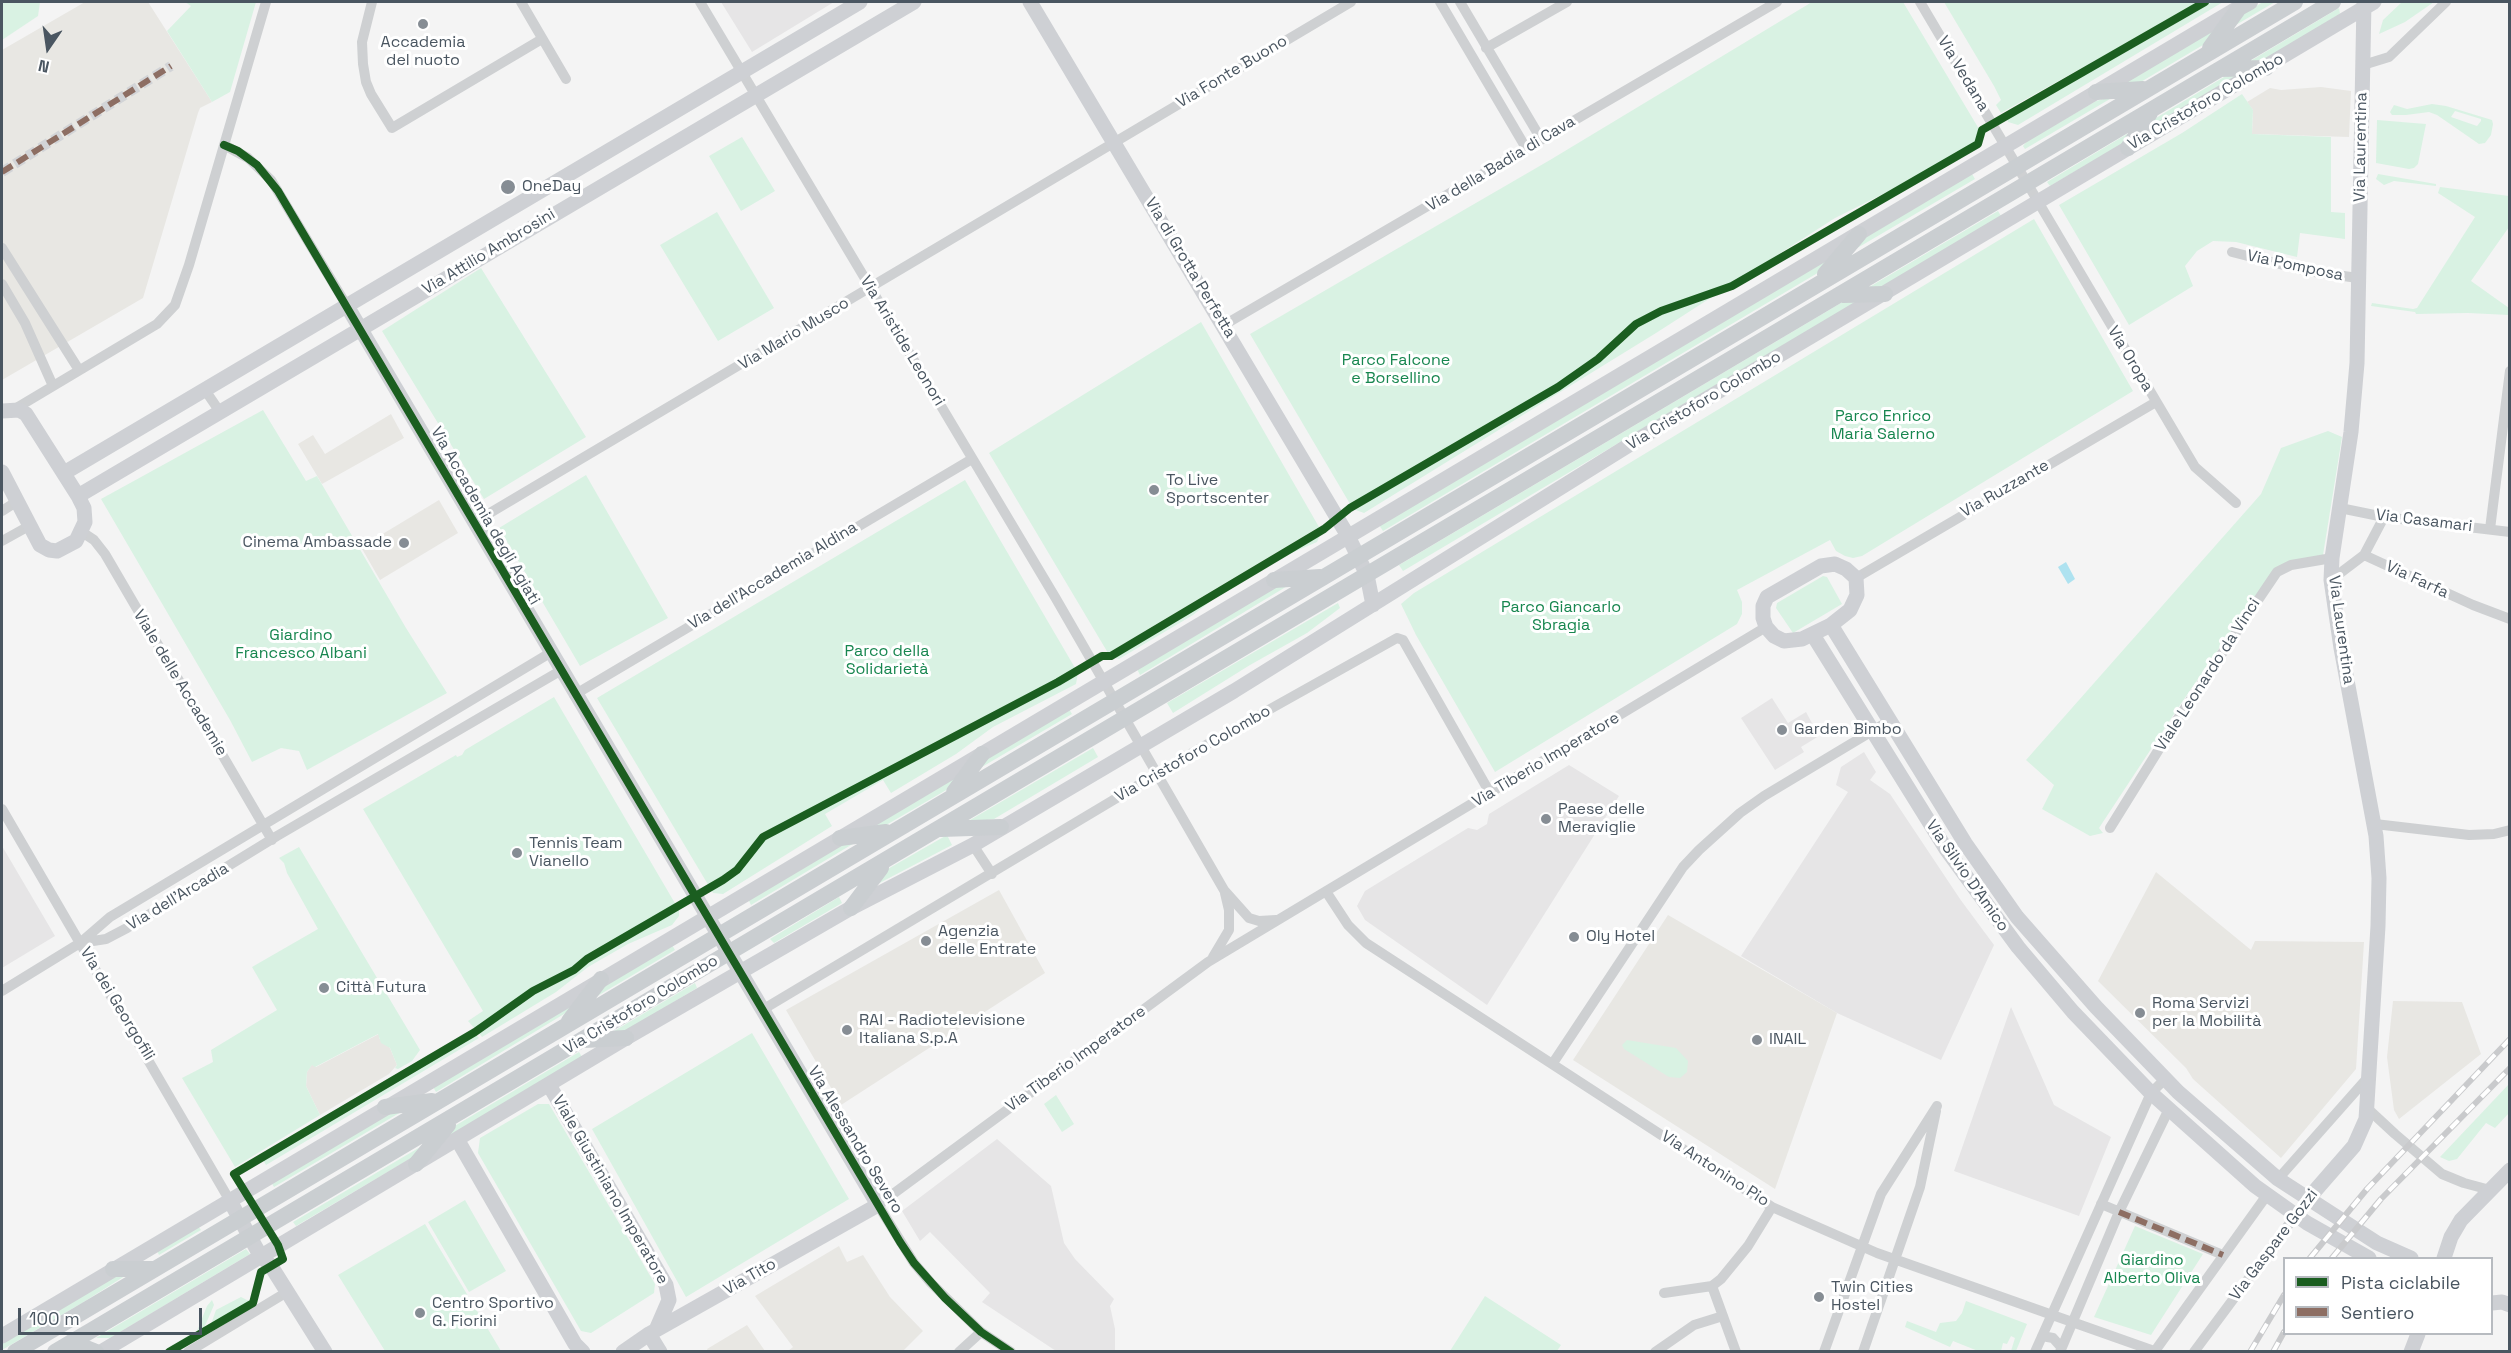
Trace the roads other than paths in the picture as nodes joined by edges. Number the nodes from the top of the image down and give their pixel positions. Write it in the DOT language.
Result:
graph roads {
  1 [pos="266,2"];
  2 [pos="372,2"];
  3 [pos="521,2"];
  4 [pos="700,2"];
  5 [pos="860,2"];
  6 [pos="914,2"];
  7 [pos="1030,2"];
  8 [pos="1351,2"];
  9 [pos="1440,2"];
  10 [pos="1460,2"];
  11 [pos="1567,2"];
  12 [pos="1778,2"];
  13 [pos="1920,2"];
  14 [pos="2295,2"];
  15 [pos="2333,2"];
  16 [pos="2446,2"];
  17 [pos="2367,4"];
  18 [pos="2245,5"];
  19 [pos="542,39"];
  20 [pos="1486,48"];
  21 [pos="2206,54"];
  22 [pos="2363,65"];
  23 [pos="2266,68"];
  24 [pos="2219,69"];
  25 [pos="742,72"];
  26 [pos="566,79"];
  27 [pos="2147,89"];
  28 [pos="2096,92"];
  29 [pos="755,95"];
  30 [pos="2152,109"];
  31 [pos="1528,118"];
  32 [pos="1515,127"];
  33 [pos="1541,140"];
  34 [pos="1114,142"];
  35 [pos="224,145"];
  36 [pos="2006,146"];
  37 [pos="1526,148"];
  38 [pos="2128,148"];
  39 [pos="2017,166"];
  40 [pos="2027,183"];
  41 [pos="2039,202"];
  42 [pos="1859,234"];
  43 [pos="2,248"];
  44 [pos="2232,252"];
  45 [pos="2358,278"];
  46 [pos="2,284"];
  47 [pos="1817,284"];
  48 [pos="870,289"];
  49 [pos="1885,294"];
  50 [pos="1839,295"];
  51 [pos="347,306"];
  52 [pos="1224,325"];
  53 [pos="360,328"];
  54 [pos="79,370"];
  55 [pos="2510,370"];
  56 [pos="52,386"];
  57 [pos="205,390"];
  58 [pos="2156,402"];
  59 [pos="7,410"];
  60 [pos="220,412"];
  61 [pos="2,422"];
  62 [pos="972,459"];
  63 [pos="2,472"];
  64 [pos="64,473"];
  65 [pos="78,496"];
  66 [pos="16,502"];
  67 [pos="2236,503"];
  68 [pos="2340,508"];
  69 [pos="2,511"];
  70 [pos="2384,517"];
  71 [pos="473,523"];
  72 [pos="29,526"];
  73 [pos="2490,529"];
  74 [pos="82,532"];
  75 [pos="2510,532"];
  76 [pos="1348,536"];
  77 [pos="2,541"];
  78 [pos="2364,555"];
  79 [pos="1359,556"];
  80 [pos="2332,558"];
  81 [pos="1367,575"];
  82 [pos="1324,576"];
  83 [pos="1856,578"];
  84 [pos="1274,580"];
  85 [pos="2331,580"];
  86 [pos="1373,605"];
  87 [pos="2510,619"];
  88 [pos="1831,625"];
  89 [pos="1766,627"];
  90 [pos="1813,635"];
  91 [pos="550,652"];
  92 [pos="560,671"];
  93 [pos="1103,682"];
  94 [pos="574,695"];
  95 [pos="1114,701"];
  96 [pos="1124,718"];
  97 [pos="1889,721"];
  98 [pos="1871,732"];
  99 [pos="1140,745"];
  100 [pos="982,754"];
  101 [pos="359,767"];
  102 [pos="1158,774"];
  103 [pos="369,783"];
  104 [pos="1490,793"];
  105 [pos="949,799"];
  106 [pos="2,809"];
  107 [pos="263,824"];
  108 [pos="2374,824"];
  109 [pos="1001,828"];
  110 [pos="2110,828"];
  111 [pos="937,830"];
  112 [pos="2510,830"];
  113 [pos="896,831"];
  114 [pos="840,838"];
  115 [pos="272,840"];
  116 [pos="973,845"];
  117 [pos="889,858"];
  118 [pos="992,874"];
  119 [pos="1224,890"];
  120 [pos="1327,893"];
  121 [pos="851,908"];
  122 [pos="706,916"];
  123 [pos="1279,920"];
  124 [pos="718,935"];
  125 [pos="80,943"];
  126 [pos="729,952"];
  127 [pos="1208,963"];
  128 [pos="740,973"];
  129 [pos="602,979"];
  130 [pos="2,991"];
  131 [pos="762,1010"];
  132 [pos="566,1026"];
  133 [pos="626,1038"];
  134 [pos="580,1041"];
  135 [pos="1553,1063"];
  136 [pos="2370,1074"];
  137 [pos="2165,1078"];
  138 [pos="549,1085"];
  139 [pos="2151,1093"];
  140 [pos="442,1099"];
  141 [pos="385,1107"];
  142 [pos="2169,1109"];
  143 [pos="2368,1109"];
  144 [pos="456,1115"];
  145 [pos="457,1139"];
  146 [pos="416,1164"];
  147 [pos="2510,1170"];
  148 [pos="2278,1179"];
  149 [pos="2490,1190"];
  150 [pos="2267,1195"];
  151 [pos="2307,1200"];
  152 [pos="230,1201"];
  153 [pos="2101,1204"];
  154 [pos="878,1205"];
  155 [pos="1772,1207"];
  156 [pos="2119,1212"];
  157 [pos="2295,1215"];
  158 [pos="240,1218"];
  159 [pos="250,1236"];
  160 [pos="1861,1247"];
  161 [pos="260,1255"];
  162 [pos="2223,1255"];
  163 [pos="2367,1257"];
  164 [pos="2409,1257"];
  165 [pos="2444,1257"];
  166 [pos="1896,1260"];
  167 [pos="113,1269"];
  168 [pos="156,1269"];
  169 [pos="1712,1286"];
  170 [pos="287,1292"];
  171 [pos="1664,1293"];
  172 [pos="2051,1314"];
  173 [pos="1723,1316"];
  174 [pos="2072,1321"];
  175 [pos="653,1332"];
  176 [pos="981,1332"];
  177 [pos="2418,1335"];
  178 [pos="2,1336"];
  179 [pos="2042,1336"];
  180 [pos="71,1342"];
  181 [pos="2060,1349"];
  182 [pos="2156,1351"];
  183 [pos="15,1352"];
  184 [pos="55,1352"];
  185 [pos="99,1352"];
  186 [pos="188,1352"];
  187 [pos="325,1352"];
  188 [pos="583,1352"];
  189 [pos="623,1352"];
  190 [pos="660,1352"];
  191 [pos="959,1352"];
  192 [pos="1011,1352"];
  193 [pos="1655,1352"];
  194 [pos="1736,1352"];
  195 [pos="1824,1352"];
  196 [pos="1863,1352"];
  197 [pos="2035,1352"];
  198 [pos="2194,1352"];
  199 [pos="2411,1352"];
  1 -- 35 [label="street"];
  2 -- 19 [label="street"];
  3 -- 19 [label="street"];
  4 -- 25 [label="street, Via Aristide Leonori"];
  5 -- 25 [label="street, Via Attilio Ambrosini"];
  6 -- 29 [label="street, Via Attilio Ambrosini"];
  7 -- 34 [label="street, Via di Grotta Perfetta"];
  8 -- 34 [label="street, Via Fonte Buono"];
  9 -- 32 [label="street"];
  10 -- 20 [label="street"];
  11 -- 20 [label="street"];
  12 -- 33 [label="street, Via della Badia di Cava"];
  13 -- 36 [label="street, Via Vedana"];
  14 -- 21 [label="main road, Via Cristoforo Colombo"];
  15 -- 24 [label="main road, Via Cristoforo Colombo"];
  16 -- 22 [label="street"];
  17 -- 22 [label="street, Via Laurentina"];
  17 -- 23 [label="street, Via Cristoforo Colombo"];
  18 -- 21 [label="main road"];
  18 -- 28 [label="street"];
  19 -- 26 [label="street"];
  20 -- 31 [label="street"];
  21 -- 27 [label="main road, Via Cristoforo Colombo"];
  22 -- 45 [label="street, Via Laurentina"];
  23 -- 24 [label="main road"];
  23 -- 38 [label="street, Via Cristoforo Colombo"];
  24 -- 30 [label="main road, Via Cristoforo Colombo"];
  25 -- 29 [label="street, Via Aristide Leonori"];
  25 -- 51 [label="street, Via Attilio Ambrosini"];
  27 -- 28 [label="main road"];
  27 -- 39 [label="main road, Via Cristoforo Colombo"];
  28 -- 36 [label="street"];
  29 -- 48 [label="street, Via Aristide Leonori"];
  29 -- 53 [label="street, Via Attilio Ambrosini"];
  30 -- 38 [label="main road"];
  30 -- 40 [label="main road, Via Cristoforo Colombo"];
  31 -- 32 [label="street"];
  31 -- 33 [label="street"];
  32 -- 37 [label="street"];
  33 -- 37 [label="street, Via della Badia di Cava"];
  34 -- 48 [label="street, Via Mario Musco"];
  34 -- 52 [label="street, Via di Grotta Perfetta"];
  35 -- 51 [label="street, Via Accademia degli Agiati"];
  35 -- 54 [label="street"];
  36 -- 39 [label="street"];
  36 -- 42 [label="street"];
  37 -- 52 [label="street, Via della Badia di Cava"];
  38 -- 41 [label="street, Via Cristoforo Colombo"];
  39 -- 40 [label="street"];
  39 -- 47 [label="main road, Via Cristoforo Colombo"];
  40 -- 41 [label="street"];
  40 -- 50 [label="main road, Via Cristoforo Colombo"];
  41 -- 49 [label="street, Via Cristoforo Colombo"];
  41 -- 58 [label="street, Via Oropa"];
  42 -- 47 [label="main road"];
  42 -- 76 [label="street"];
  43 -- 54 [label="street"];
  44 -- 45 [label="street, Via Pomposa"];
  45 -- 68 [label="street, Via Laurentina"];
  46 -- 56 [label="street"];
  47 -- 79 [label="main road, Via Cristoforo Colombo"];
  48 -- 62 [label="street, Via Aristide Leonori"];
  48 -- 71 [label="street, Via Mario Musco"];
  49 -- 50 [label="main road"];
  49 -- 86 [label="street, Via Cristoforo Colombo"];
  50 -- 81 [label="main road, Via Cristoforo Colombo"];
  51 -- 53 [label="street, Via Accademia degli Agiati"];
  51 -- 57 [label="street, Via Attilio Ambrosini"];
  52 -- 76 [label="street, Via di Grotta Perfetta"];
  53 -- 60 [label="street, Via Attilio Ambrosini"];
  53 -- 71 [label="street, Via Accademia degli Agiati"];
  54 -- 56 [label="street"];
  55 -- 73 [label="street"];
  56 -- 59 [label="street"];
  57 -- 60 [label="street"];
  57 -- 64 [label="street, Via Attilio Ambrosini"];
  58 -- 67 [label="street, Via Oropa"];
  58 -- 83 [label="street, Via Ruzzante"];
  59 -- 61 [label="street"];
  59 -- 64 [label="street"];
  60 -- 65 [label="street, Via Attilio Ambrosini"];
  62 -- 93 [label="street, Via Aristide Leonori"];
  62 -- 94 [label="street, Via dell'Accademia Aldina"];
  63 -- 66 [label="street"];
  64 -- 65 [label="street"];
  65 -- 74 [label="street"];
  66 -- 69 [label="street"];
  66 -- 72 [label="street"];
  68 -- 70 [label="street, Via Casamari"];
  68 -- 80 [label="street, Via Laurentina"];
  70 -- 73 [label="street, Via Casamari"];
  70 -- 78 [label="street"];
  71 -- 91 [label="street, Via Accademia degli Agiati"];
  72 -- 74 [label="street"];
  72 -- 77 [label="street"];
  73 -- 75 [label="street, Via Casamari"];
  74 -- 107 [label="street, Viale delle Accademie"];
  76 -- 79 [label="street"];
  76 -- 84 [label="street"];
  78 -- 85 [label="street"];
  78 -- 87 [label="street, Via Farfa"];
  79 -- 81 [label="street"];
  79 -- 82 [label="main road, Via Cristoforo Colombo"];
  80 -- 85 [label="street, Via Laurentina"];
  80 -- 110 [label="street, Viale Leonardo da Vinci"];
  81 -- 86 [label="street"];
  81 -- 96 [label="main road, Via Cristoforo Colombo"];
  82 -- 84 [label="main road"];
  82 -- 95 [label="main road, Via Cristoforo Colombo"];
  83 -- 88 [label="street"];
  83 -- 89 [label="street"];
  84 -- 93 [label="street"];
  85 -- 108 [label="street, Via Laurentina"];
  86 -- 99 [label="street, Via Cristoforo Colombo"];
  88 -- 90 [label="street"];
  88 -- 97 [label="street, Via Silvio D'Amico"];
  89 -- 90 [label="street"];
  89 -- 104 [label="street, Via Tiberio Imperatore"];
  90 -- 98 [label="street, Via Silvio D'Amico"];
  91 -- 92 [label="street, Via Accademia degli Agiati"];
  91 -- 101 [label="street, Via dell'Arcadia"];
  92 -- 94 [label="street, Via Accademia degli Agiati"];
  92 -- 103 [label="street, Via dell'Arcadia"];
  93 -- 95 [label="street, Via Cristoforo Colombo"];
  93 -- 100 [label="street"];
  94 -- 122 [label="street, Via Accademia degli Agiati"];
  95 -- 96 [label="street, Via Cristoforo Colombo"];
  95 -- 105 [label="main road, Via Cristoforo Colombo"];
  96 -- 99 [label="street, Via Cristoforo Colombo"];
  96 -- 111 [label="main road, Via Cristoforo Colombo"];
  97 -- 98 [label="street"];
  97 -- 137 [label="street, Via Silvio D'Amico"];
  98 -- 135 [label="street"];
  98 -- 139 [label="street, Via Silvio D'Amico"];
  99 -- 102 [label="street"];
  99 -- 109 [label="street, Via Cristoforo Colombo"];
  100 -- 105 [label="main road"];
  100 -- 114 [label="street"];
  101 -- 103 [label="street"];
  101 -- 107 [label="street, Via dell'Arcadia"];
  102 -- 104 [label="street, Via Cristoforo Colombo"];
  102 -- 118 [label="street, Via Cristoforo Colombo"];
  102 -- 119 [label="street"];
  103 -- 115 [label="street, Via dell'Arcadia"];
  104 -- 120 [label="street, Via Tiberio Imperatore"];
  105 -- 113 [label="main road, Via Cristoforo Colombo"];
  106 -- 125 [label="street, Via dei Georgofili"];
  107 -- 115 [label="street, Viale delle Accademie"];
  107 -- 125 [label="street, Via dell'Arcadia"];
  108 -- 112 [label="street"];
  108 -- 136 [label="street, Via Laurentina"];
  109 -- 111 [label="main road"];
  109 -- 116 [label="street, Via Cristoforo Colombo"];
  111 -- 117 [label="main road, Via Cristoforo Colombo"];
  113 -- 114 [label="main road"];
  113 -- 124 [label="main road, Via Cristoforo Colombo"];
  114 -- 122 [label="street"];
  115 -- 125 [label="street, Via dell'Arcadia"];
  116 -- 118 [label="street"];
  116 -- 121 [label="street, Via Cristoforo Colombo"];
  117 -- 121 [label="main road"];
  117 -- 126 [label="main road, Via Cristoforo Colombo"];
  118 -- 131 [label="street, Via Cristoforo Colombo"];
  119 -- 123 [label="street"];
  119 -- 127 [label="street"];
  120 -- 123 [label="street, Via Tiberio Imperatore"];
  120 -- 135 [label="street, Via Antonino Pio"];
  121 -- 128 [label="street, Via Cristoforo Colombo"];
  122 -- 124 [label="street, Via Alessandro Severo"];
  122 -- 129 [label="street"];
  123 -- 127 [label="street, Via Tiberio Imperatore"];
  124 -- 126 [label="street, Via Alessandro Severo"];
  124 -- 132 [label="main road, Via Cristoforo Colombo"];
  125 -- 130 [label="street, Via dell'Arcadia"];
  125 -- 152 [label="street, Via dei Georgofili"];
  126 -- 128 [label="street, Via Alessandro Severo"];
  126 -- 134 [label="main road, Via Cristoforo Colombo"];
  127 -- 154 [label="street, Via Tiberio Imperatore"];
  128 -- 131 [label="street, Via Alessandro Severo"];
  128 -- 133 [label="street, Via Cristoforo Colombo"];
  129 -- 132 [label="main road"];
  129 -- 141 [label="street"];
  131 -- 154 [label="street, Via Alessandro Severo"];
  132 -- 140 [label="main road, Via Cristoforo Colombo"];
  133 -- 134 [label="main road"];
  133 -- 138 [label="street, Via Cristoforo Colombo"];
  134 -- 144 [label="main road, Via Cristoforo Colombo"];
  135 -- 155 [label="street, Via Antonino Pio"];
  136 -- 143 [label="street, Via Laurentina"];
  136 -- 148 [label="street"];
  137 -- 139 [label="street"];
  137 -- 148 [label="street, Via Silvio D'Amico"];
  138 -- 145 [label="street, Via Cristoforo Colombo"];
  138 -- 175 [label="street, Viale Giustiniano Imperatore"];
  139 -- 142 [label="street, Via Silvio D'Amico"];
  139 -- 153 [label="street"];
  140 -- 141 [label="main road"];
  140 -- 158 [label="main road, Via Cristoforo Colombo"];
  141 -- 152 [label="street"];
  142 -- 150 [label="street, Via Silvio D'Amico"];
  142 -- 156 [label="street"];
  143 -- 149 [label="street"];
  143 -- 151 [label="street, Via Gaspare Gozzi"];
  144 -- 146 [label="main road"];
  144 -- 159 [label="main road, Via Cristoforo Colombo"];
  145 -- 146 [label="street, Via Cristoforo Colombo"];
  145 -- 188 [label="street"];
  146 -- 161 [label="street, Via Cristoforo Colombo"];
  147 -- 149 [label="street"];
  148 -- 151 [label="street, Via Silvio D'Amico"];
  149 -- 165 [label="street"];
  150 -- 157 [label="street, Via Silvio D'Amico"];
  150 -- 162 [label="street, Via Gaspare Gozzi"];
  151 -- 157 [label="street, Via Gaspare Gozzi"];
  151 -- 164 [label="street, Via Silvio D'Amico"];
  152 -- 158 [label="street"];
  152 -- 167 [label="street"];
  153 -- 156 [label="street"];
  153 -- 172 [label="street"];
  154 -- 175 [label="street, Via Tito"];
  154 -- 176 [label="street, Via Alessandro Severo"];
  155 -- 160 [label="street, Via Antonino Pio"];
  155 -- 169 [label="street"];
  156 -- 162 [label="street"];
  156 -- 174 [label="street"];
  157 -- 163 [label="street, Via Silvio D'Amico"];
  157 -- 198 [label="street, Via Gaspare Gozzi"];
  158 -- 159 [label="street"];
  158 -- 168 [label="main road, Via Cristoforo Colombo"];
  159 -- 161 [label="street"];
  159 -- 180 [label="main road, Via Cristoforo Colombo"];
  160 -- 166 [label="street, Via Antonino Pio"];
  160 -- 166 [label="street"];
  160 -- 195 [label="street"];
  161 -- 170 [label="street"];
  161 -- 185 [label="street, Via Cristoforo Colombo"];
  162 -- 182 [label="street, Via Gaspare Gozzi"];
  166 -- 172 [label="street, Via Antonino Pio"];
  166 -- 196 [label="street"];
  167 -- 168 [label="main road"];
  167 -- 178 [label="street"];
  168 -- 183 [label="main road, Via Cristoforo Colombo"];
  169 -- 171 [label="street"];
  169 -- 173 [label="street"];
  170 -- 186 [label="street"];
  170 -- 187 [label="street"];
  172 -- 174 [label="street, Via Antonino Pio"];
  172 -- 179 [label="street"];
  173 -- 193 [label="street"];
  173 -- 194 [label="street"];
  174 -- 181 [label="street"];
  174 -- 182 [label="street, Via Antonino Pio"];
  175 -- 189 [label="street, Via Tito"];
  175 -- 190 [label="street"];
  176 -- 191 [label="street"];
  176 -- 192 [label="street, Via Alessandro Severo"];
  177 -- 199 [label="street"];
  179 -- 181 [label="street"];
  179 -- 197 [label="street"];
  180 -- 184 [label="main road, Via Cristoforo Colombo"];
  180 -- 185 [label="main road"];
}
